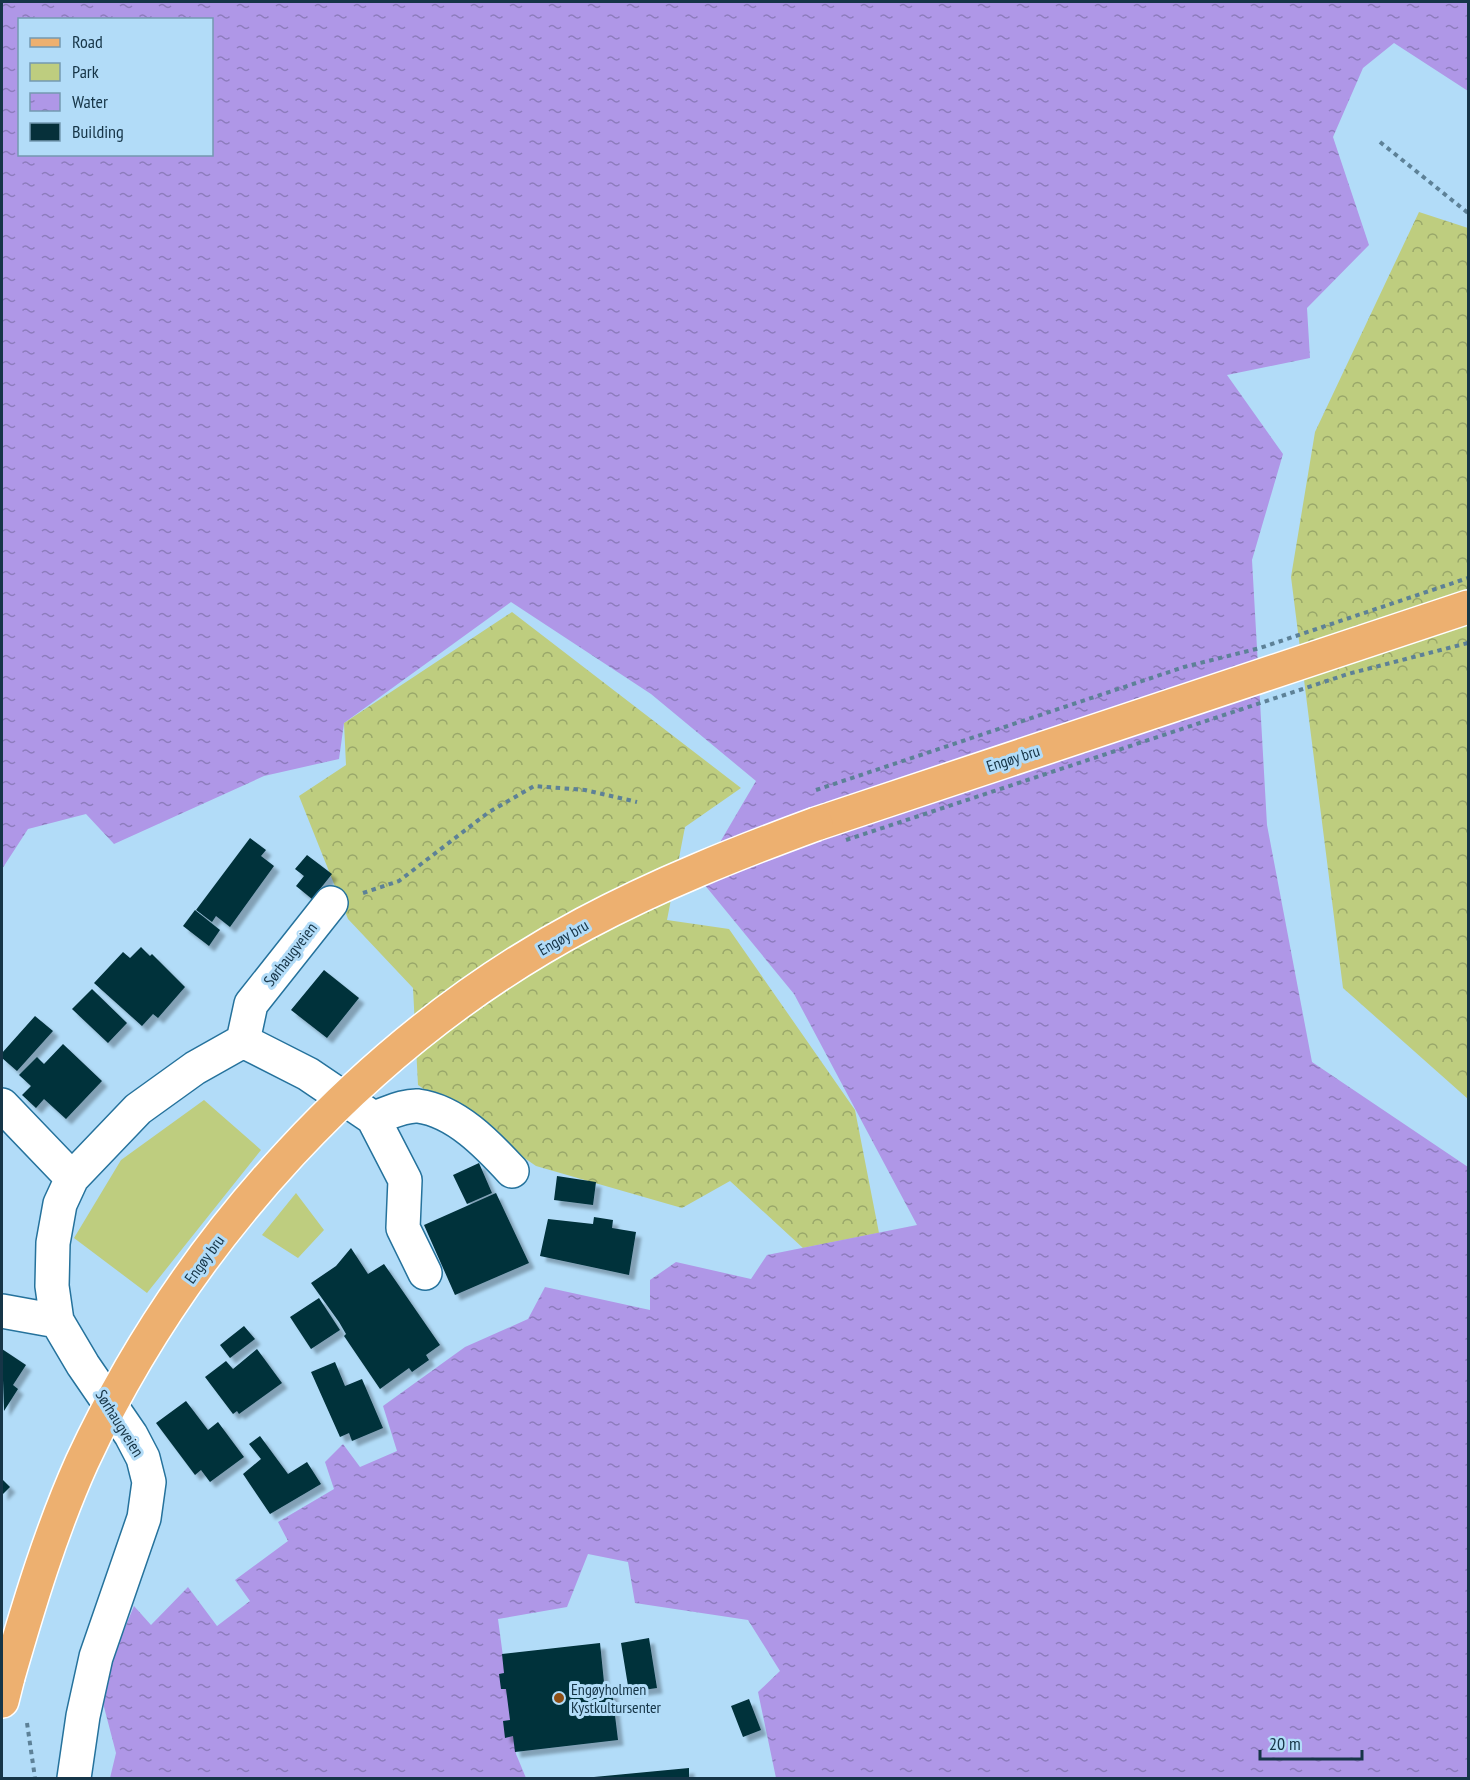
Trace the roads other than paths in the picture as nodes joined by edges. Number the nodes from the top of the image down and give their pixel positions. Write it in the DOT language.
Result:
graph roads {
  1 [pos="1464,611"];
  2 [pos="331,903"];
  3 [pos="243,1041"];
  4 [pos="2,1105"];
  5 [pos="373,1118"];
  6 [pos="512,1171"];
  7 [pos="72,1178"];
  8 [pos="425,1273"];
  9 [pos="2,1311"];
  10 [pos="57,1321"];
  11 [pos="13,1698"];
  12 [pos="74,1779"];
  1 -- 11 [label="main road, Engøy bru, bridge"];
  2 -- 3 [label="street, Sørhaugveien"];
  3 -- 5 [label="street"];
  3 -- 7 [label="street, Sørhaugveien"];
  4 -- 7 [label="street"];
  5 -- 6 [label="street"];
  5 -- 8 [label="street"];
  7 -- 10 [label="street, Sørhaugveien"];
  9 -- 10 [label="street"];
  10 -- 12 [label="street, Sørhaugveien"];
}
